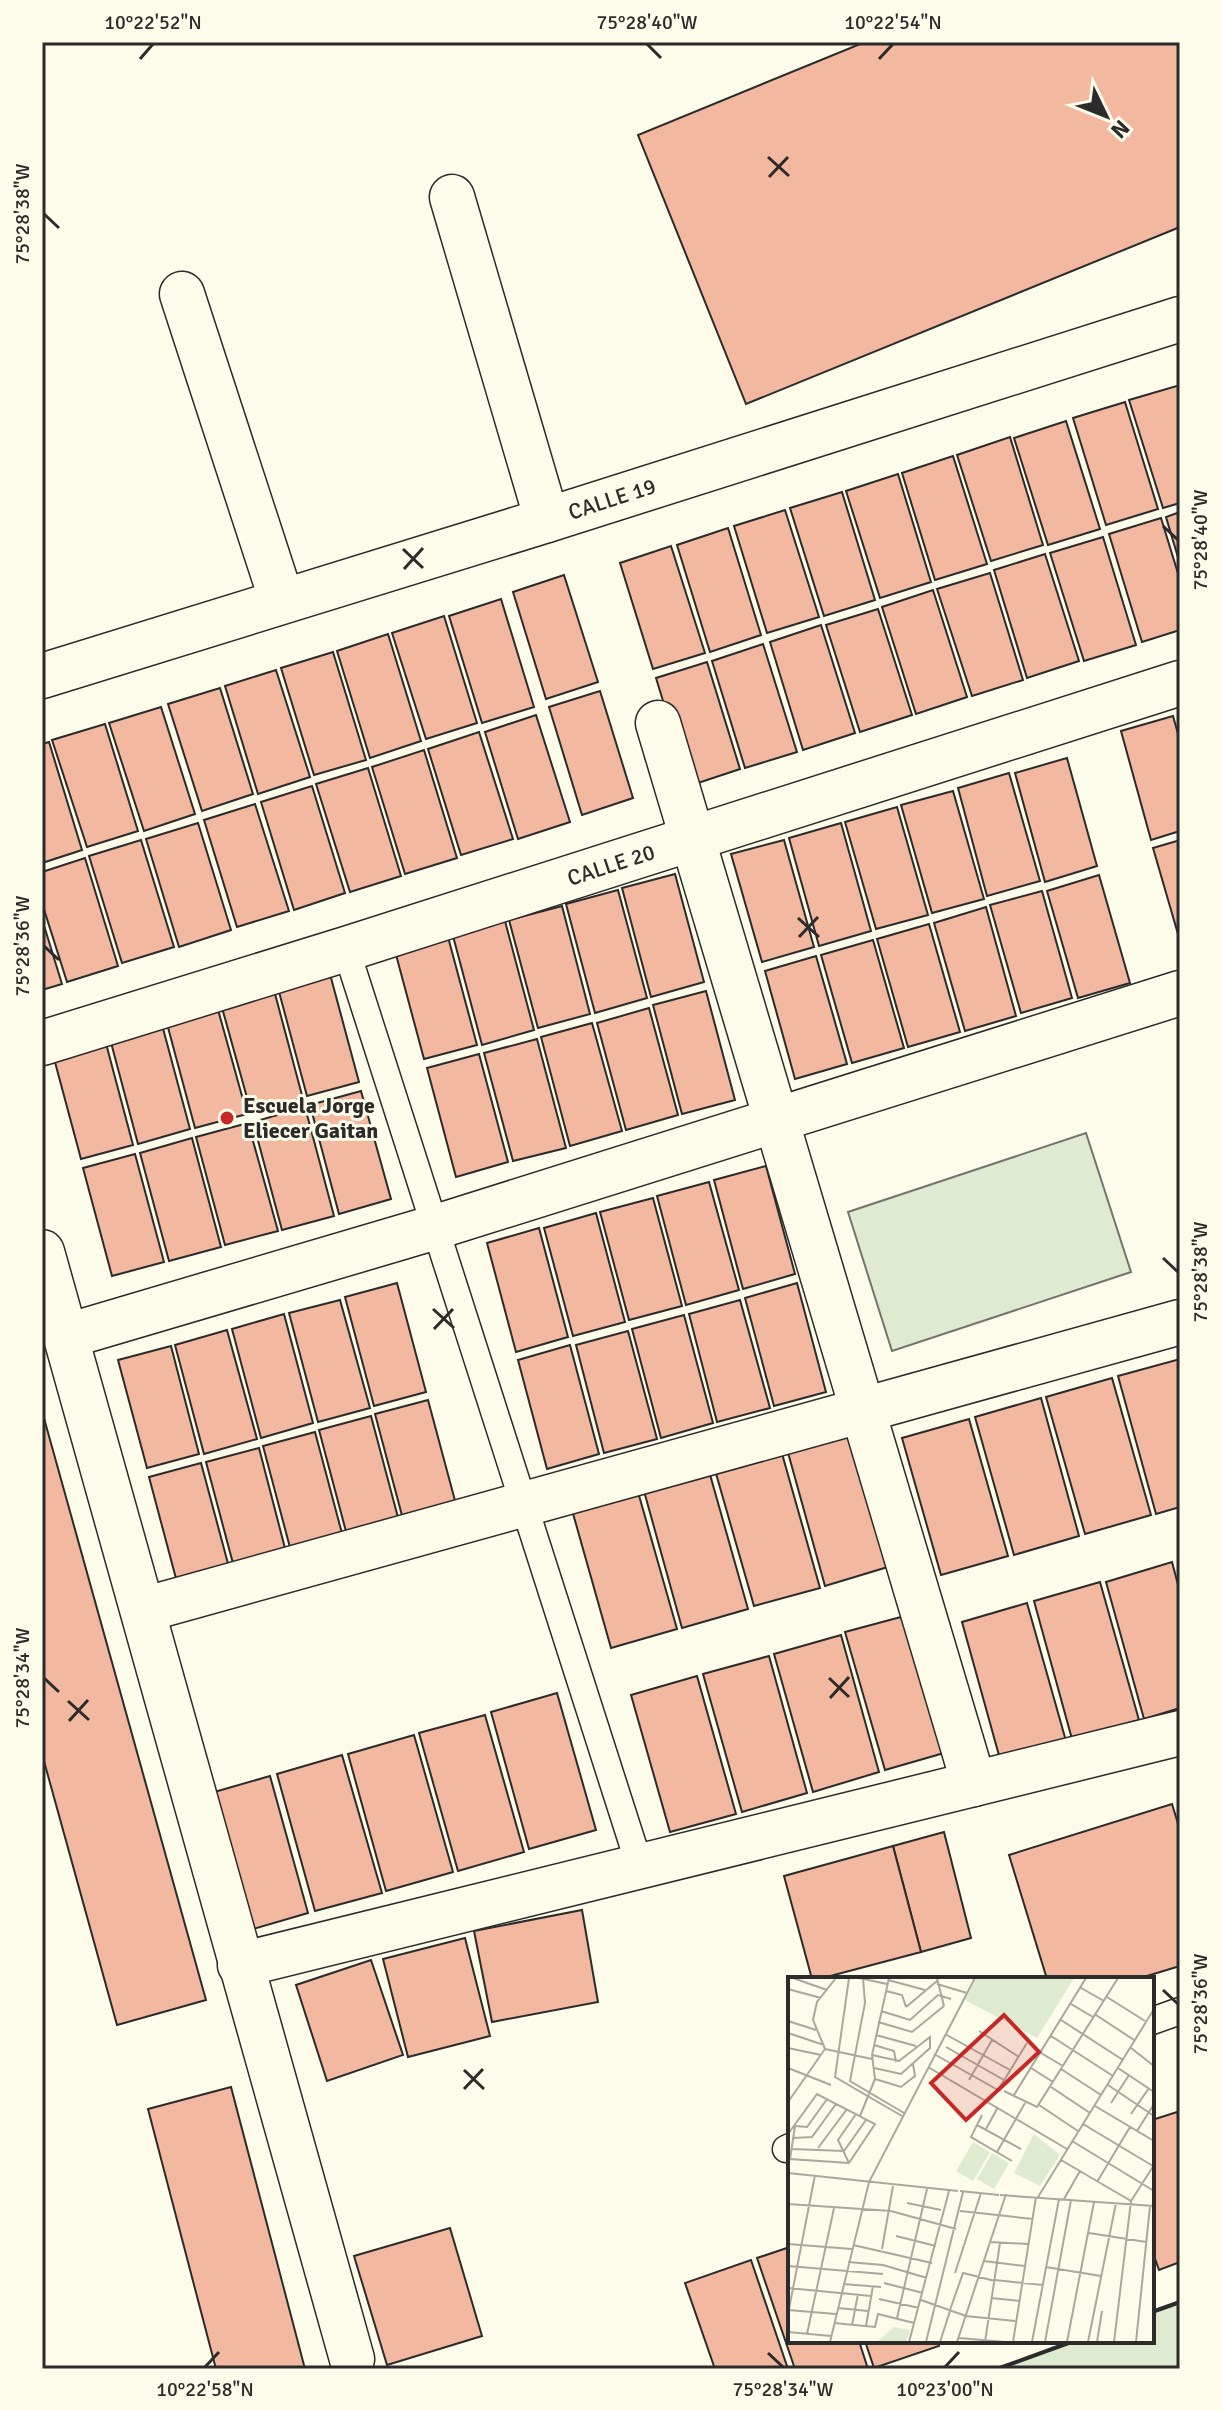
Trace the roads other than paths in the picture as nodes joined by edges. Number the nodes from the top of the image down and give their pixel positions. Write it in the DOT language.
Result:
graph roads {
  1 [pos="452,197"];
  2 [pos="182,294"];
  3 [pos="1180,319"];
  4 [pos="547,520"];
  5 [pos="282,601"];
  6 [pos="42,676"];
  7 [pos="1180,683"];
  8 [pos="658,723"];
  9 [pos="692,839"];
  10 [pos="346,949"];
  11 [pos="1180,993"];
  12 [pos="42,1043"];
  13 [pos="776,1120"];
  14 [pos="436,1227"];
  15 [pos="42,1252"];
  16 [pos="1180,1322"];
  17 [pos="67,1336"];
  18 [pos="863,1410"];
  19 [pos="524,1504"];
  20 [pos="143,1610"];
  21 [pos="1180,1733"];
  22 [pos="974,1784"];
  23 [pos="640,1867"];
  24 [pos="240,1965"];
  25 [pos="1180,2011"];
  26 [pos="1154,2020"];
  27 [pos="352,2359"];
  1 -- 4 [label="street"];
  2 -- 5 [label="street"];
  3 -- 4 [label="street, CALLE 19"];
  4 -- 5 [label="street, CALLE 19"];
  5 -- 6 [label="street, CALLE 19"];
  7 -- 9 [label="street, CALLE 20"];
  8 -- 9 [label="street"];
  9 -- 10 [label="street, CALLE 20"];
  9 -- 13 [label="street"];
  10 -- 12 [label="street, CALLE 20"];
  10 -- 14 [label="lane"];
  11 -- 13 [label="street"];
  13 -- 14 [label="street"];
  13 -- 18 [label="street"];
  14 -- 17 [label="street"];
  14 -- 19 [label="lane"];
  15 -- 17 [label="street"];
  16 -- 18 [label="street"];
  17 -- 20 [label="street"];
  18 -- 19 [label="street"];
  18 -- 22 [label="street"];
  19 -- 20 [label="street"];
  19 -- 23 [label="lane"];
  20 -- 24 [label="street"];
  21 -- 22 [label="street"];
  22 -- 23 [label="street"];
  23 -- 24 [label="street"];
  24 -- 27 [label="street"];
  25 -- 26 [label="lane"];
}
